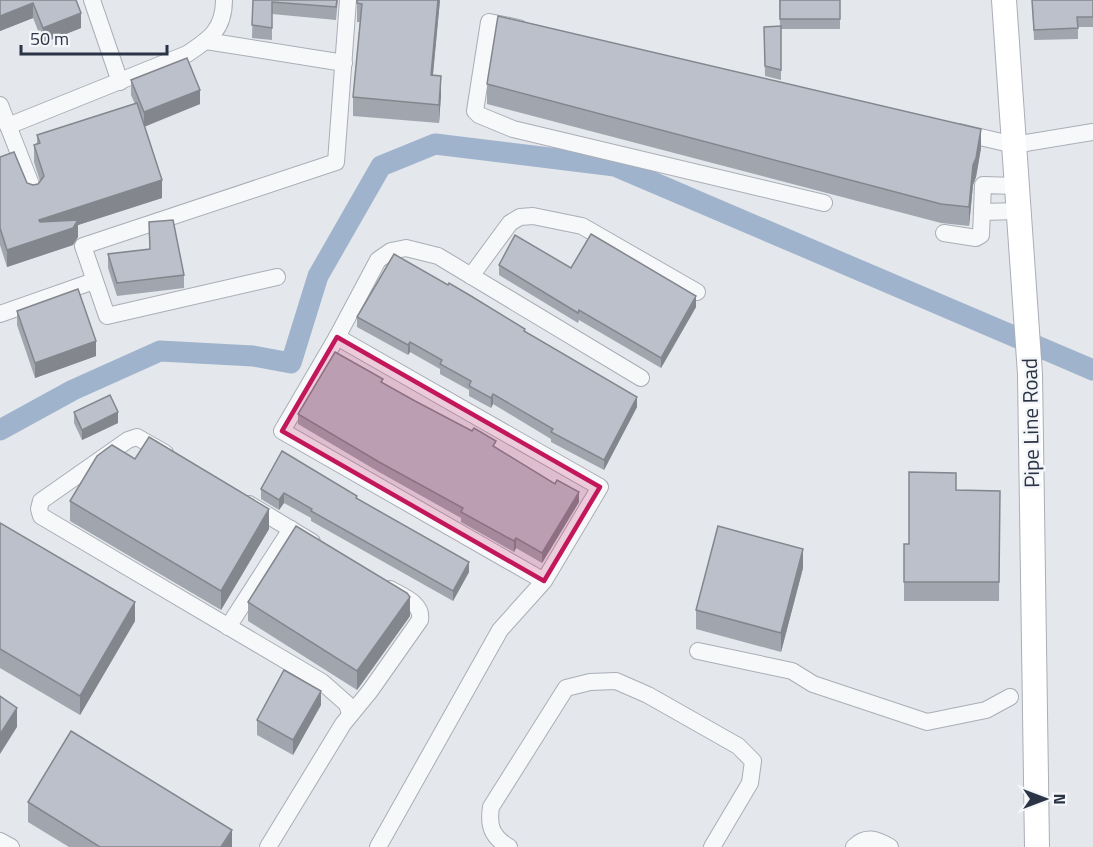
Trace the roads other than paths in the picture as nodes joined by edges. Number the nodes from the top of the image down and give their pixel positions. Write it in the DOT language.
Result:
graph roads {
  1 [pos="92,0"];
  2 [pos="224,0"];
  3 [pos="348,0"];
  4 [pos="1004,0"];
  5 [pos="536,32"];
  6 [pos="206,41"];
  7 [pos="344,63"];
  8 [pos="120,82"];
  9 [pos="0,105"];
  10 [pos="8,126"];
  11 [pos="940,127"];
  12 [pos="1093,132"];
  13 [pos="1014,145"];
  14 [pos="1017,186"];
  15 [pos="34,192"];
  16 [pos="824,202"];
  17 [pos="1020,211"];
  18 [pos="982,212"];
  19 [pos="944,232"];
  20 [pos="471,276"];
  21 [pos="277,277"];
  22 [pos="94,280"];
  23 [pos="697,292"];
  24 [pos="0,314"];
  25 [pos="337,338"];
  26 [pos="641,378"];
  27 [pos="182,464"];
  28 [pos="232,493"];
  29 [pos="291,529"];
  30 [pos="322,548"];
  31 [pos="373,579"];
  32 [pos="544,581"];
  33 [pos="228,627"];
  34 [pos="698,651"];
  35 [pos="1010,697"];
  36 [pos="350,714"];
  37 [pos="0,841"];
  38 [pos="10,847"];
  39 [pos="268,847"];
  40 [pos="378,847"];
  41 [pos="509,847"];
  42 [pos="712,847"];
  43 [pos="854,847"];
  44 [pos="890,847"];
  45 [pos="1037,847"];
  1 -- 8 [label="street"];
  2 -- 6 [label="street"];
  3 -- 7 [label="street"];
  4 -- 13 [label="street, Pipe Line Road"];
  5 -- 16 [label="street"];
  6 -- 7 [label="street"];
  6 -- 8 [label="street"];
  7 -- 22 [label="street"];
  8 -- 10 [label="street"];
  9 -- 10 [label="street"];
  10 -- 15 [label="street"];
  11 -- 13 [label="street"];
  12 -- 13 [label="street"];
  13 -- 14 [label="street, Pipe Line Road"];
  14 -- 17 [label="street, Pipe Line Road"];
  14 -- 18 [label="street"];
  17 -- 18 [label="street"];
  17 -- 45 [label="street, Pipe Line Road"];
  18 -- 19 [label="street"];
  20 -- 23 [label="street"];
  20 -- 25 [label="street"];
  20 -- 26 [label="street"];
  21 -- 22 [label="street"];
  22 -- 24 [label="street"];
  25 -- 32 [label="street"];
  25 -- 32 [label="street"];
  27 -- 33 [label="street"];
  28 -- 29 [label="street"];
  29 -- 30 [label="street"];
  29 -- 33 [label="street"];
  31 -- 36 [label="street"];
  32 -- 40 [label="street"];
  33 -- 36 [label="street"];
  34 -- 35 [label="street"];
  36 -- 39 [label="street"];
  37 -- 38 [label="street"];
  41 -- 42 [label="street"];
  43 -- 44 [label="street"];
}
